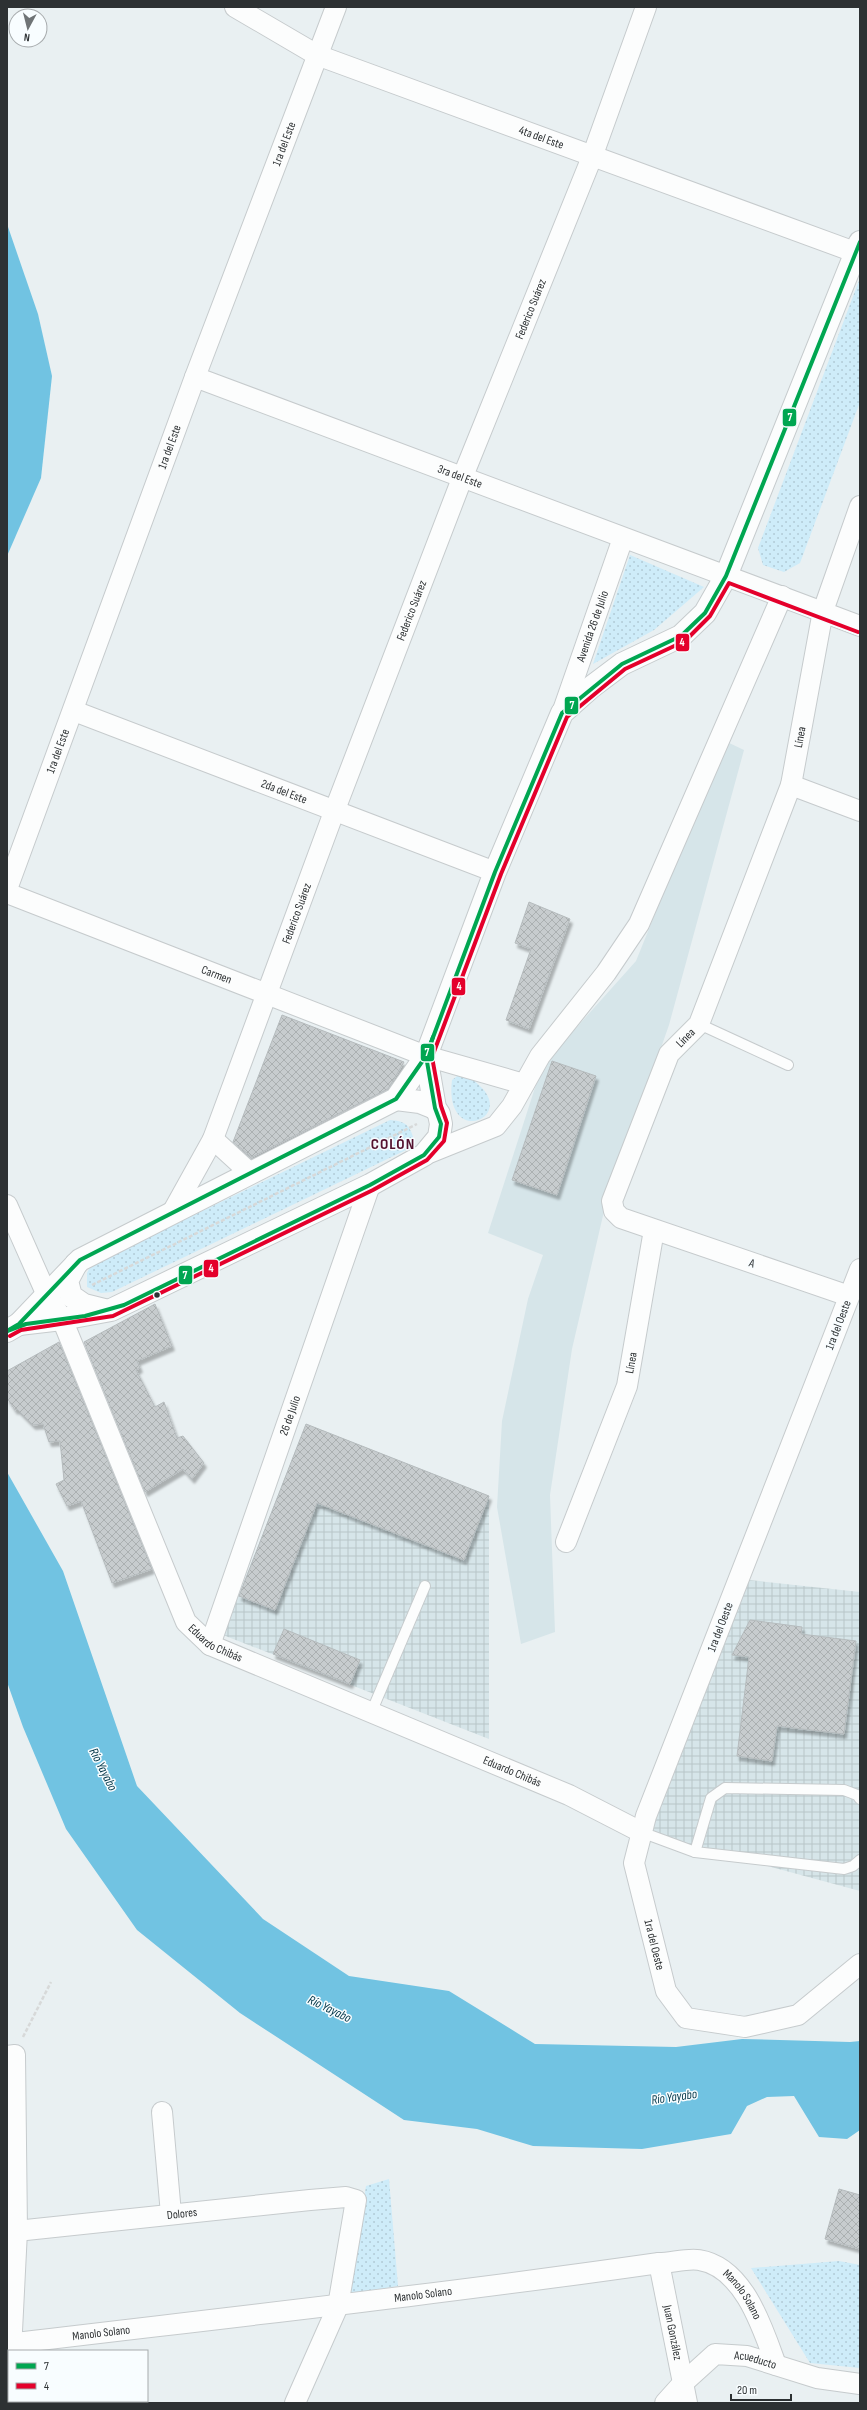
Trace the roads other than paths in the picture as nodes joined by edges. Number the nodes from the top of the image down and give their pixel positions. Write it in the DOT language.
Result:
graph roads {
  1 [pos="235,7"];
  2 [pos="336,7"];
  3 [pos="646,7"];
  4 [pos="317,55"];
  5 [pos="592,157"];
  6 [pos="859,250"];
  7 [pos="195,377"];
  8 [pos="463,476"];
  9 [pos="860,506"];
  10 [pos="623,538"];
  11 [pos="726,576"];
  12 [pos="782,596"];
  13 [pos="822,611"];
  14 [pos="860,626"];
  15 [pos="74,711"];
  16 [pos="562,713"];
  17 [pos="792,785"];
  18 [pos="860,811"];
  19 [pos="334,812"];
  20 [pos="495,872"];
  21 [pos="7,889"];
  22 [pos="7,893"];
  23 [pos="267,993"];
  24 [pos="699,1024"];
  25 [pos="426,1056"];
  26 [pos="788,1065"];
  27 [pos="524,1084"];
  28 [pos="396,1099"];
  29 [pos="437,1111"];
  30 [pos="213,1139"];
  31 [pos="424,1155"];
  32 [pos="249,1172"];
  33 [pos="370,1185"];
  34 [pos="7,1206"];
  35 [pos="173,1211"];
  36 [pos="654,1230"];
  37 [pos="80,1260"];
  38 [pos="860,1270"];
  39 [pos="46,1293"];
  40 [pos="849,1296"];
  41 [pos="111,1310"];
  42 [pos="62,1319"];
  43 [pos="13,1328"];
  44 [pos="566,1542"];
  45 [pos="425,1586"];
  46 [pos="210,1645"];
  47 [pos="371,1713"];
  48 [pos="860,1799"];
  49 [pos="641,1832"];
  50 [pos="695,1852"];
  51 [pos="860,1860"];
  52 [pos="860,1964"];
  53 [pos="11,2055"];
  54 [pos="162,2112"];
  55 [pos="171,2214"];
  56 [pos="12,2232"];
  57 [pos="659,2263"];
  58 [pos="338,2306"];
  59 [pos="10,2346"];
  60 [pos="776,2365"];
  61 [pos="683,2383"];
  62 [pos="860,2384"];
  63 [pos="296,2403"];
  64 [pos="665,2403"];
  65 [pos="687,2403"];
  1 -- 4 [label="street, 4ta del Este"];
  2 -- 4 [label="street, 1ra del Este"];
  3 -- 5 [label="street, Federico Suárez"];
  4 -- 5 [label="street, 4ta del Este"];
  4 -- 7 [label="street, 1ra del Este"];
  5 -- 6 [label="street, 4ta del Este"];
  5 -- 8 [label="street, Federico Suárez"];
  6 -- 11 [label="main road, Avenida 26 de Julio"];
  7 -- 8 [label="street, 3ra del Este"];
  7 -- 15 [label="street, 1ra del Este"];
  8 -- 10 [label="street, 3ra del Este"];
  8 -- 19 [label="street, Federico Suárez"];
  9 -- 13 [label="street, Línea"];
  10 -- 11 [label="street, 3ra del Este"];
  10 -- 16 [label="street, Avenida 26 de Julio"];
  11 -- 12 [label="street, 3ra del Este"];
  11 -- 16 [label="main road, Avenida 26 de Julio"];
  12 -- 13 [label="street, 3ra del Este"];
  12 -- 27 [label="street"];
  13 -- 14 [label="street, 3ra del Este"];
  13 -- 17 [label="street, Línea"];
  15 -- 19 [label="street, 2da del Este"];
  15 -- 21 [label="street, 1ra del Este"];
  16 -- 20 [label="main road, Avenida 26 de Julio"];
  17 -- 18 [label="street"];
  17 -- 24 [label="street, Línea"];
  19 -- 20 [label="street, 2da del Este"];
  19 -- 23 [label="street, Federico Suárez"];
  20 -- 25 [label="main road, Avenida 26 de Julio"];
  22 -- 23 [label="street, Carmen"];
  23 -- 25 [label="street, Carmen"];
  23 -- 30 [label="street, Federico Suárez"];
  24 -- 26 [label="lane"];
  24 -- 36 [label="street, Línea"];
  25 -- 27 [label="street, Carmen"];
  25 -- 28 [label="main road, Avenida 26 de Julio"];
  25 -- 29 [label="main road"];
  27 -- 31 [label="street"];
  28 -- 29 [label="main road"];
  28 -- 32 [label="main road"];
  29 -- 31 [label="main road"];
  30 -- 32 [label="street"];
  30 -- 35 [label="street, Federico Suárez"];
  31 -- 33 [label="main road"];
  32 -- 35 [label="main road"];
  33 -- 41 [label="main road"];
  33 -- 46 [label="street, 26 de Julio"];
  34 -- 39 [label="street, Eduardo Chibás"];
  35 -- 37 [label="main road"];
  36 -- 40 [label="street, A"];
  36 -- 44 [label="street, Línea"];
  37 -- 39 [label="main road"];
  37 -- 41 [label="main road"];
  38 -- 40 [label="street, 1ra del Oeste"];
  39 -- 42 [label="street, Eduardo Chibás"];
  39 -- 43 [label="main road"];
  40 -- 49 [label="street, 1ra del Oeste"];
  41 -- 42 [label="main road"];
  42 -- 43 [label="main road"];
  42 -- 46 [label="street, Eduardo Chibás"];
  45 -- 47 [label="lane"];
  46 -- 47 [label="street, Eduardo Chibás"];
  47 -- 49 [label="street, Eduardo Chibás"];
  48 -- 50 [label="lane"];
  49 -- 50 [label="lane"];
  49 -- 52 [label="street, 1ra del Oeste"];
  50 -- 51 [label="lane"];
  53 -- 56 [label="street"];
  54 -- 55 [label="street"];
  55 -- 56 [label="street, Dolores"];
  55 -- 58 [label="street, Dolores"];
  56 -- 59 [label="street"];
  57 -- 58 [label="street, Manolo Solano"];
  57 -- 60 [label="street, Manolo Solano"];
  57 -- 61 [label="street, Juan González"];
  58 -- 59 [label="street, Manolo Solano"];
  58 -- 63 [label="street"];
  60 -- 61 [label="street, Acueducto"];
  60 -- 62 [label="street, Acueducto"];
  61 -- 64 [label="street, Acueducto"];
  61 -- 65 [label="street, Juan González"];
}
